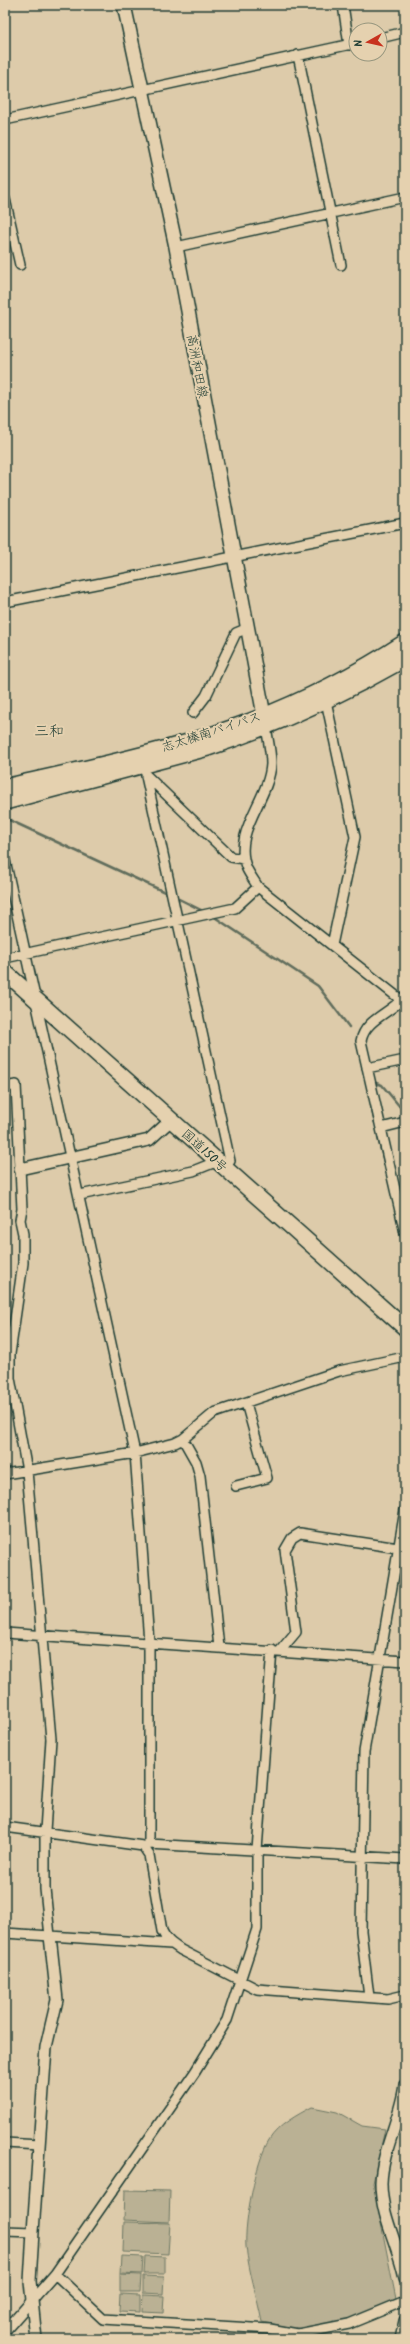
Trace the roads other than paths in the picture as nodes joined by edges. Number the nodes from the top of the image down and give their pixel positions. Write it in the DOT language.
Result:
graph roads {
  1 [pos="124,5"];
  2 [pos="342,5"];
  3 [pos="348,26"];
  4 [pos="405,32"];
  5 [pos="388,36"];
  6 [pos="348,45"];
  7 [pos="298,55"];
  8 [pos="142,89"];
  9 [pos="5,120"];
  10 [pos="405,197"];
  11 [pos="5,199"];
  12 [pos="331,213"];
  13 [pos="176,247"];
  14 [pos="20,265"];
  15 [pos="341,265"];
  16 [pos="405,523"];
  17 [pos="235,558"];
  18 [pos="5,602"];
  19 [pos="248,628"];
  20 [pos="405,642"];
  21 [pos="405,660"];
  22 [pos="326,701"];
  23 [pos="193,713"];
  24 [pos="265,721"];
  25 [pos="145,770"];
  26 [pos="5,787"];
  27 [pos="5,802"];
  28 [pos="244,859"];
  29 [pos="5,860"];
  30 [pos="258,887"];
  31 [pos="178,920"];
  32 [pos="332,945"];
  33 [pos="26,953"];
  34 [pos="5,958"];
  35 [pos="5,972"];
  36 [pos="403,1001"];
  37 [pos="38,1002"];
  38 [pos="405,1060"];
  39 [pos="367,1068"];
  40 [pos="5,1087"];
  41 [pos="171,1120"];
  42 [pos="405,1122"];
  43 [pos="381,1128"];
  44 [pos="70,1159"];
  45 [pos="222,1165"];
  46 [pos="20,1169"];
  47 [pos="80,1195"];
  48 [pos="405,1233"];
  49 [pos="405,1328"];
  50 [pos="405,1357"];
  51 [pos="8,1391"];
  52 [pos="246,1403"];
  53 [pos="183,1439"];
  54 [pos="135,1453"];
  55 [pos="27,1471"];
  56 [pos="5,1474"];
  57 [pos="236,1486"];
  58 [pos="405,1510"];
  59 [pos="398,1548"];
  60 [pos="5,1634"];
  61 [pos="40,1636"];
  62 [pos="149,1642"];
  63 [pos="219,1647"];
  64 [pos="276,1650"];
  65 [pos="380,1659"];
  66 [pos="405,1661"];
  67 [pos="5,1827"];
  68 [pos="45,1832"];
  69 [pos="147,1847"];
  70 [pos="257,1850"];
  71 [pos="362,1856"];
  72 [pos="405,1859"];
  73 [pos="5,1933"];
  74 [pos="50,1936"];
  75 [pos="171,1944"];
  76 [pos="241,1982"];
  77 [pos="405,1995"];
  78 [pos="369,1997"];
  79 [pos="405,2085"];
  80 [pos="5,2143"];
  81 [pos="39,2145"];
  82 [pos="5,2231"];
  83 [pos="33,2232"];
  84 [pos="55,2274"];
  85 [pos="405,2278"];
  86 [pos="32,2300"];
  87 [pos="405,2301"];
  88 [pos="405,2321"];
  89 [pos="5,2331"];
  90 [pos="36,2339"];
  91 [pos="401,2339"];
  1 -- 8 [label="main road, 高洲和田線"];
  2 -- 3 [label="street"];
  4 -- 5 [label="street"];
  6 -- 7 [label="street"];
  7 -- 8 [label="street"];
  7 -- 12 [label="street"];
  8 -- 9 [label="street"];
  8 -- 13 [label="main road, 高洲和田線"];
  10 -- 12 [label="street"];
  11 -- 14 [label="street"];
  12 -- 13 [label="street"];
  12 -- 15 [label="street"];
  13 -- 17 [label="main road, 高洲和田線"];
  16 -- 17 [label="street"];
  17 -- 18 [label="street"];
  17 -- 19 [label="main road, 高洲和田線"];
  19 -- 23 [label="street"];
  19 -- 24 [label="main road, 高洲和田線"];
  20 -- 24 [label="highway, 志太榛南バイパス"];
  21 -- 22 [label="highway, 志太榛南バイパス"];
  22 -- 24 [label="highway, 志太榛南バイパス"];
  22 -- 32 [label="street"];
  24 -- 25 [label="highway, 志太榛南バイパス"];
  24 -- 26 [label="highway, 志太榛南バイパス"];
  24 -- 28 [label="street"];
  25 -- 27 [label="highway, 志太榛南バイパス"];
  25 -- 28 [label="street"];
  25 -- 31 [label="street"];
  28 -- 30 [label="street"];
  29 -- 33 [label="street"];
  30 -- 31 [label="street"];
  30 -- 32 [label="street"];
  31 -- 33 [label="street"];
  31 -- 45 [label="street"];
  32 -- 36 [label="street"];
  33 -- 34 [label="street"];
  33 -- 37 [label="street"];
  35 -- 37 [label="highway, 国道150号"];
  36 -- 39 [label="street"];
  37 -- 41 [label="highway, 国道150号"];
  37 -- 44 [label="street"];
  38 -- 39 [label="street"];
  39 -- 43 [label="street"];
  40 -- 46 [label="street"];
  41 -- 44 [label="street"];
  41 -- 45 [label="highway, 国道150号"];
  42 -- 43 [label="street"];
  43 -- 48 [label="street"];
  44 -- 46 [label="street"];
  44 -- 47 [label="street"];
  45 -- 47 [label="street"];
  45 -- 49 [label="highway, 国道150号"];
  46 -- 51 [label="street"];
  47 -- 54 [label="street"];
  50 -- 52 [label="street"];
  51 -- 55 [label="street"];
  52 -- 53 [label="street"];
  52 -- 57 [label="street"];
  53 -- 54 [label="street"];
  53 -- 63 [label="street"];
  54 -- 55 [label="street"];
  54 -- 62 [label="street"];
  55 -- 56 [label="street"];
  55 -- 61 [label="street"];
  58 -- 59 [label="street"];
  59 -- 64 [label="street"];
  59 -- 65 [label="street"];
  60 -- 61 [label="street"];
  61 -- 62 [label="street"];
  61 -- 68 [label="street"];
  62 -- 63 [label="street"];
  62 -- 69 [label="street"];
  63 -- 64 [label="street"];
  64 -- 65 [label="street"];
  64 -- 70 [label="street"];
  65 -- 66 [label="street"];
  65 -- 71 [label="street"];
  67 -- 68 [label="street"];
  68 -- 69 [label="street"];
  68 -- 74 [label="street"];
  69 -- 70 [label="street"];
  69 -- 75 [label="street"];
  70 -- 71 [label="street"];
  70 -- 76 [label="street"];
  71 -- 72 [label="street"];
  71 -- 78 [label="street"];
  73 -- 74 [label="street"];
  74 -- 75 [label="street"];
  74 -- 81 [label="street"];
  75 -- 76 [label="street"];
  76 -- 78 [label="street"];
  76 -- 84 [label="street"];
  77 -- 78 [label="street"];
  79 -- 85 [label="street"];
  80 -- 81 [label="street"];
  81 -- 83 [label="street"];
  82 -- 83 [label="street"];
  83 -- 86 [label="street"];
  84 -- 86 [label="street"];
  84 -- 87 [label="street"];
  86 -- 89 [label="street"];
  86 -- 90 [label="street"];
  88 -- 91 [label="street"];
}
